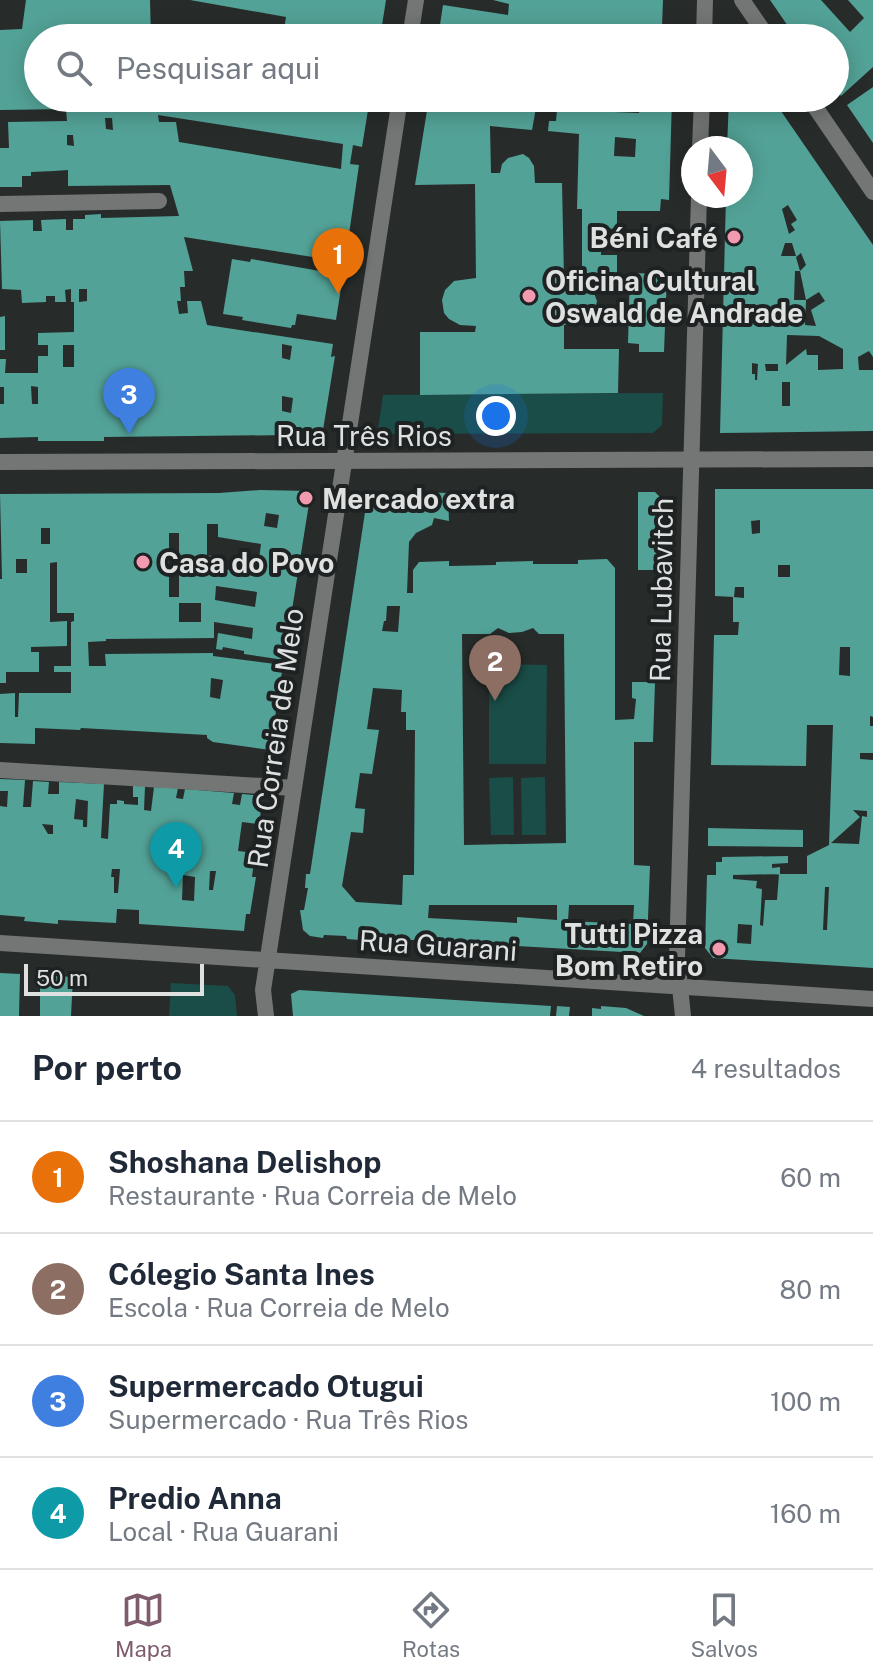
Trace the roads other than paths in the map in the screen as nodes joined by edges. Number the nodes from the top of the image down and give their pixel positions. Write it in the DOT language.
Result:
graph roads {
  1 [pos="416,0"];
  2 [pos="705,0"];
  3 [pos="742,0"];
  4 [pos="412,24"];
  5 [pos="704,24"];
  6 [pos="758,24"];
  7 [pos="398,112"];
  8 [pos="701,112"];
  9 [pos="819,112"];
  10 [pos="700,136"];
  11 [pos="873,192"];
  12 [pos="159,201"];
  13 [pos="0,204"];
  14 [pos="699,208"];
  15 [pos="873,459"];
  16 [pos="690,460"];
  17 [pos="343,461"];
  18 [pos="0,462"];
  19 [pos="0,770"];
  20 [pos="294,788"];
  21 [pos="0,943"];
  22 [pos="269,960"];
  23 [pos="678,986"];
  24 [pos="873,999"];
  25 [pos="266,1016"];
  26 [pos="683,1016"];
  1 -- 4 [label="street"];
  2 -- 5 [label="street"];
  3 -- 6 [label="street"];
  7 -- 17 [label="street, Rua Correia de Melo"];
  8 -- 10 [label="street"];
  9 -- 11 [label="street"];
  12 -- 13 [label="street"];
  14 -- 16 [label="street, Rua Lubavitch"];
  15 -- 16 [label="street, Rua Três Rios"];
  16 -- 17 [label="street, Rua Três Rios"];
  16 -- 23 [label="street, Rua Lubavitch"];
  17 -- 18 [label="street, Rua Três Rios"];
  17 -- 20 [label="street, Rua Correia de Melo"];
  19 -- 20 [label="street"];
  20 -- 22 [label="street, Rua Correia de Melo"];
  21 -- 22 [label="street, Rua Guarani"];
  22 -- 23 [label="street, Rua Guarani"];
  22 -- 25 [label="street, Rua Correia de Melo"];
  23 -- 24 [label="street, Rua Guarani"];
  23 -- 26 [label="street, Rua Lubavitch"];
}
